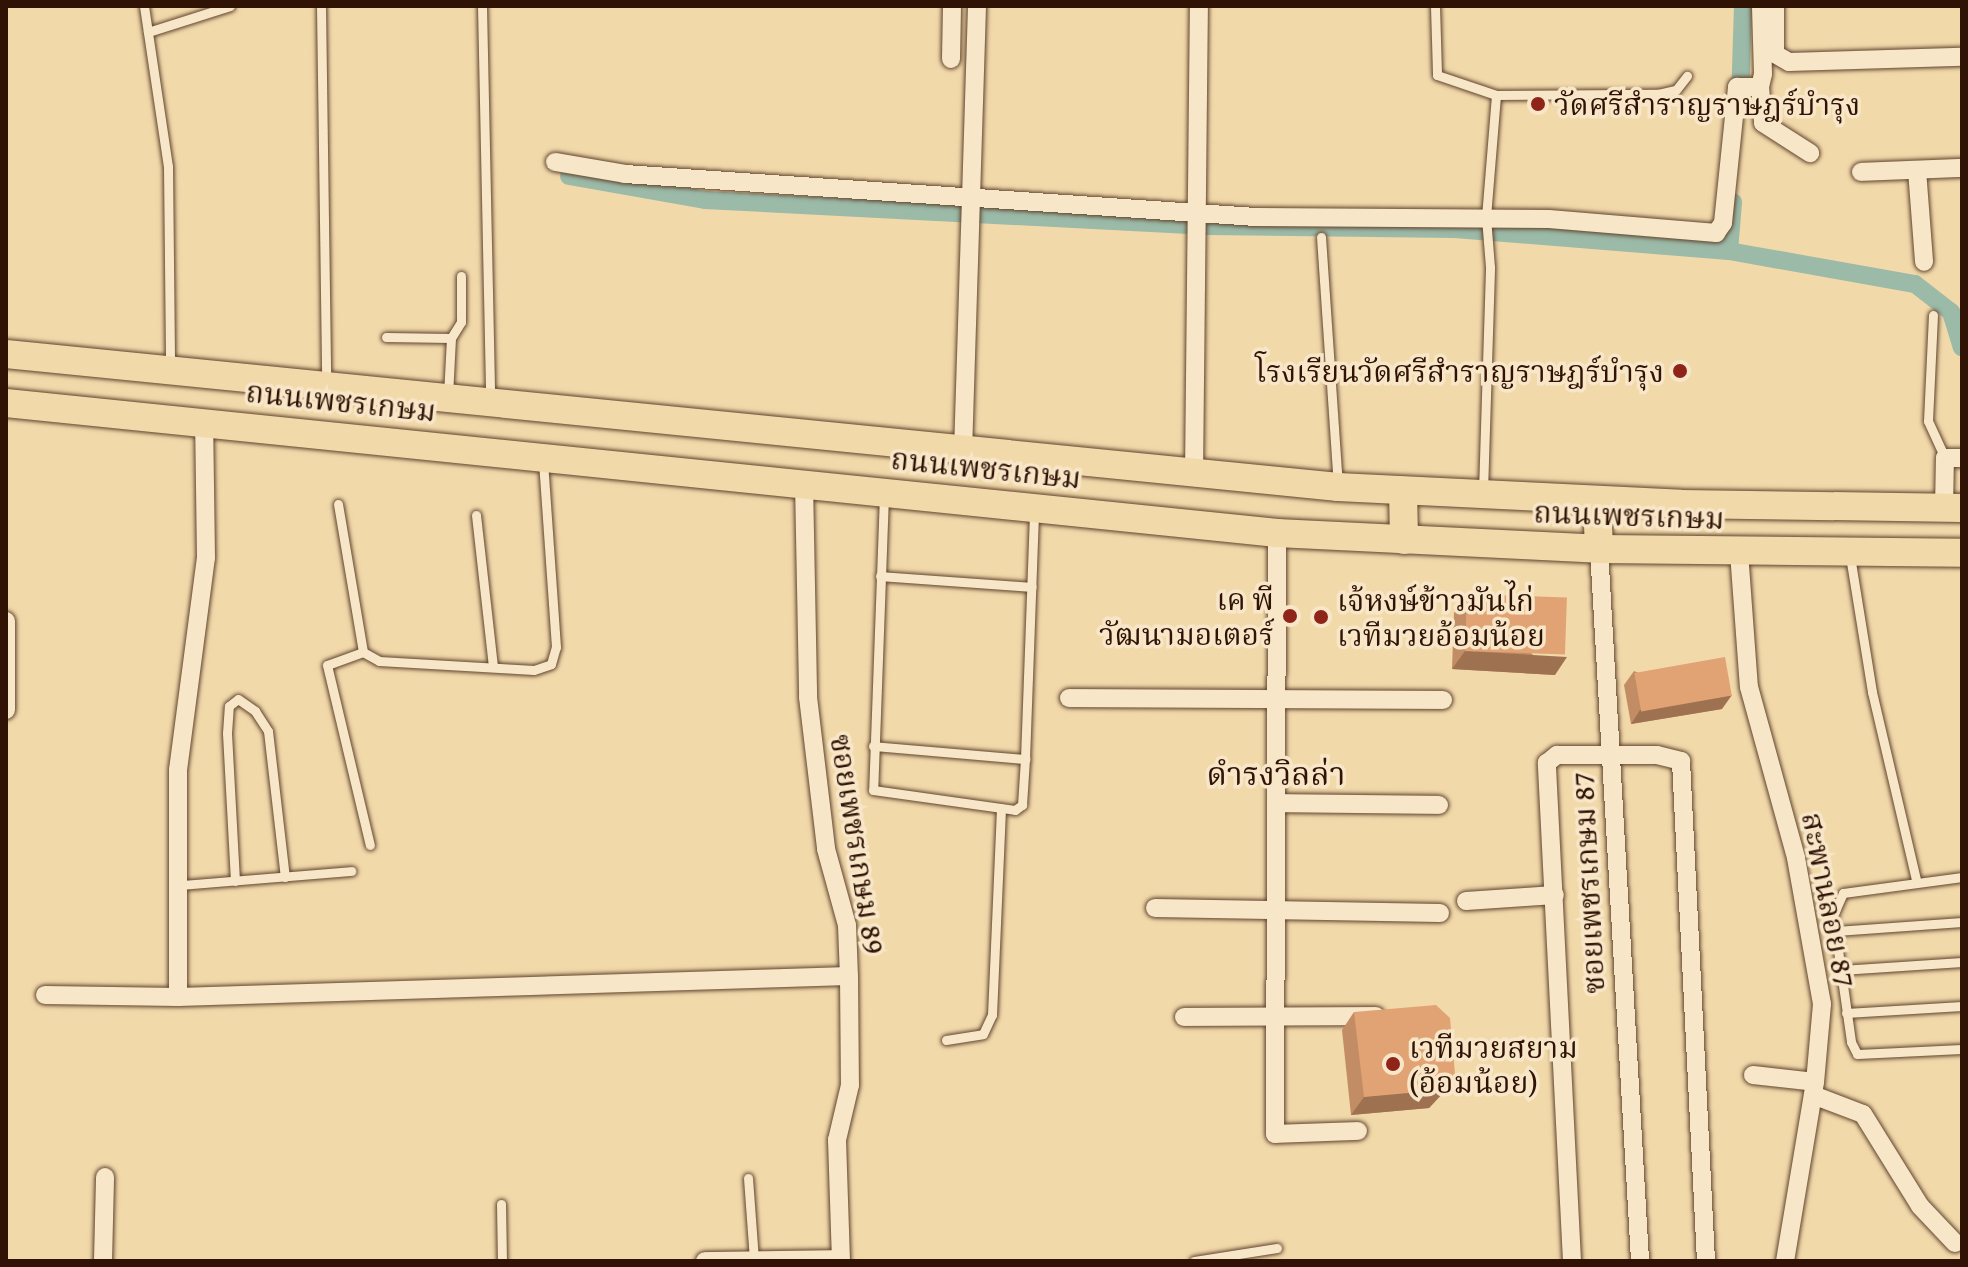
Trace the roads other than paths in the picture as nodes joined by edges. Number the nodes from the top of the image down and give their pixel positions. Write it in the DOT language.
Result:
graph roads {
  1 [pos="144,6"];
  2 [pos="230,6"];
  3 [pos="321,6"];
  4 [pos="482,6"];
  5 [pos="952,6"];
  6 [pos="977,6"];
  7 [pos="1199,6"];
  8 [pos="1435,6"];
  9 [pos="1761,6"];
  10 [pos="1775,6"];
  11 [pos="148,32"];
  12 [pos="1962,57"];
  13 [pos="951,59"];
  14 [pos="1687,76"];
  15 [pos="1751,87"];
  16 [pos="1496,95"];
  17 [pos="1810,153"];
  18 [pos="555,162"];
  19 [pos="1962,168"];
  20 [pos="1917,170"];
  21 [pos="1861,172"];
  22 [pos="970,206"];
  23 [pos="1196,220"];
  24 [pos="1487,220"];
  25 [pos="1321,237"];
  26 [pos="1924,262"];
  27 [pos="461,276"];
  28 [pos="1933,315"];
  29 [pos="386,337"];
  30 [pos="451,338"];
  31 [pos="6,351"];
  32 [pos="170,370"];
  33 [pos="326,386"];
  34 [pos="448,398"];
  35 [pos="6,403"];
  36 [pos="490,403"];
  37 [pos="204,421"];
  38 [pos="963,452"];
  39 [pos="542,455"];
  40 [pos="1953,458"];
  41 [pos="1194,475"];
  42 [pos="804,482"];
  43 [pos="1338,487"];
  44 [pos="884,491"];
  45 [pos="1403,491"];
  46 [pos="1482,496"];
  47 [pos="1597,501"];
  48 [pos="338,504"];
  49 [pos="1681,504"];
  50 [pos="1953,508"];
  51 [pos="1035,509"];
  52 [pos="476,515"];
  53 [pos="1277,533"];
  54 [pos="1404,540"];
  55 [pos="1599,549"];
  56 [pos="1682,551"];
  57 [pos="1739,552"];
  58 [pos="1849,553"];
  59 [pos="1962,553"];
  60 [pos="880,576"];
  61 [pos="1032,587"];
  62 [pos="6,621"];
  63 [pos="363,652"];
  64 [pos="493,667"];
  65 [pos="1069,698"];
  66 [pos="1276,699"];
  67 [pos="1443,700"];
  68 [pos="6,710"];
  69 [pos="873,746"];
  70 [pos="1609,758"];
  71 [pos="1025,759"];
  72 [pos="1276,803"];
  73 [pos="1439,805"];
  74 [pos="1001,808"];
  75 [pos="370,845"];
  76 [pos="351,871"];
  77 [pos="285,877"];
  78 [pos="1962,877"];
  79 [pos="1916,880"];
  80 [pos="235,881"];
  81 [pos="181,885"];
  82 [pos="1555,895"];
  83 [pos="1466,901"];
  84 [pos="1155,908"];
  85 [pos="1276,912"];
  86 [pos="1440,913"];
  87 [pos="1962,922"];
  88 [pos="1836,931"];
  89 [pos="1962,962"];
  90 [pos="1841,970"];
  91 [pos="849,976"];
  92 [pos="45,995"];
  93 [pos="178,997"];
  94 [pos="1962,1006"];
  95 [pos="1846,1013"];
  96 [pos="1397,1016"];
  97 [pos="1184,1017"];
  98 [pos="1275,1017"];
  99 [pos="946,1040"];
  100 [pos="1962,1049"];
  101 [pos="1753,1075"];
  102 [pos="1814,1089"];
  103 [pos="1358,1131"];
  104 [pos="105,1177"];
  105 [pos="748,1178"];
  106 [pos="501,1204"];
  107 [pos="1955,1243"];
  108 [pos="1277,1248"];
  109 [pos="754,1260"];
  110 [pos="840,1260"];
  111 [pos="103,1261"];
  112 [pos="502,1261"];
  113 [pos="705,1261"];
  114 [pos="1194,1261"];
  115 [pos="1572,1261"];
  116 [pos="1640,1261"];
  117 [pos="1706,1261"];
  118 [pos="1785,1261"];
  1 -- 11 [label="lane"];
  2 -- 11 [label="lane"];
  3 -- 33 [label="lane"];
  4 -- 36 [label="lane"];
  5 -- 13 [label="street"];
  6 -- 22 [label="street"];
  7 -- 23 [label="street"];
  8 -- 16 [label="lane"];
  9 -- 15 [label="street"];
  10 -- 12 [label="street"];
  11 -- 32 [label="lane"];
  14 -- 16 [label="lane"];
  15 -- 17 [label="street"];
  15 -- 24 [label="street"];
  16 -- 24 [label="lane"];
  18 -- 22 [label="street"];
  19 -- 20 [label="street"];
  20 -- 21 [label="street"];
  20 -- 26 [label="street"];
  22 -- 23 [label="street"];
  22 -- 38 [label="street"];
  23 -- 24 [label="street"];
  23 -- 41 [label="street"];
  24 -- 46 [label="lane"];
  25 -- 43 [label="lane"];
  27 -- 30 [label="lane"];
  28 -- 40 [label="lane"];
  29 -- 30 [label="lane"];
  30 -- 34 [label="lane"];
  31 -- 32 [label="main road, ถนนเพชรเกษม"];
  32 -- 33 [label="main road, ถนนเพชรเกษม"];
  33 -- 34 [label="main road, ถนนเพชรเกษม"];
  34 -- 36 [label="main road, ถนนเพชรเกษม"];
  35 -- 37 [label="main road, ถนนเพชรเกษม"];
  36 -- 38 [label="main road, ถนนเพชรเกษม"];
  37 -- 39 [label="main road, ถนนเพชรเกษม"];
  37 -- 81 [label="street"];
  38 -- 41 [label="main road, ถนนเพชรเกษม"];
  39 -- 42 [label="main road, ถนนเพชรเกษม"];
  39 -- 64 [label="lane"];
  40 -- 50 [label="street"];
  41 -- 43 [label="main road, ถนนเพชรเกษม"];
  42 -- 44 [label="main road, ถนนเพชรเกษม"];
  42 -- 91 [label="street, ซอยเพชรเกษม 89"];
  43 -- 45 [label="main road, ถนนเพชรเกษม"];
  44 -- 51 [label="main road, ถนนเพชรเกษม"];
  44 -- 60 [label="lane"];
  45 -- 46 [label="main road, ถนนเพชรเกษม"];
  45 -- 54 [label="main road"];
  46 -- 47 [label="main road, ถนนเพชรเกษม"];
  47 -- 49 [label="main road, ถนนเพชรเกษม"];
  47 -- 55 [label="main road"];
  48 -- 63 [label="lane"];
  49 -- 50 [label="main road, ถนนเพชรเกษม"];
  49 -- 56 [label="main road"];
  51 -- 53 [label="main road, ถนนเพชรเกษม"];
  51 -- 61 [label="lane"];
  52 -- 64 [label="lane"];
  53 -- 54 [label="main road, ถนนเพชรเกษม"];
  53 -- 66 [label="street"];
  54 -- 55 [label="main road, ถนนเพชรเกษม"];
  55 -- 56 [label="main road, ถนนเพชรเกษม"];
  55 -- 70 [label="street, ซอยเพชรเกษม 87"];
  56 -- 57 [label="main road, ถนนเพชรเกษม"];
  57 -- 58 [label="main road, ถนนเพชรเกษม"];
  57 -- 102 [label="street, สะพานลอย 87"];
  58 -- 59 [label="main road, ถนนเพชรเกษม"];
  58 -- 79 [label="lane"];
  60 -- 61 [label="lane"];
  60 -- 69 [label="lane"];
  61 -- 71 [label="lane"];
  62 -- 68 [label="street"];
  63 -- 64 [label="lane"];
  63 -- 75 [label="lane"];
  65 -- 66 [label="street"];
  66 -- 67 [label="street"];
  66 -- 72 [label="street"];
  69 -- 71 [label="lane"];
  69 -- 74 [label="lane"];
  70 -- 82 [label="street"];
  70 -- 116 [label="street, ซอยเพชรเกษม 87"];
  70 -- 117 [label="street"];
  71 -- 74 [label="lane"];
  72 -- 73 [label="street"];
  72 -- 85 [label="street"];
  74 -- 99 [label="lane"];
  76 -- 77 [label="lane"];
  77 -- 80 [label="lane"];
  77 -- 80 [label="lane"];
  78 -- 79 [label="lane"];
  79 -- 88 [label="lane"];
  80 -- 81 [label="lane"];
  81 -- 93 [label="street"];
  82 -- 83 [label="street"];
  82 -- 115 [label="street"];
  84 -- 85 [label="street"];
  85 -- 86 [label="street"];
  85 -- 98 [label="street"];
  87 -- 88 [label="lane"];
  88 -- 90 [label="lane"];
  89 -- 90 [label="lane"];
  90 -- 95 [label="lane"];
  91 -- 93 [label="street"];
  91 -- 110 [label="street, ซอยเพชรเกษม 89"];
  92 -- 93 [label="street"];
  94 -- 95 [label="lane"];
  95 -- 100 [label="lane"];
  96 -- 98 [label="street"];
  97 -- 98 [label="street"];
  98 -- 103 [label="street"];
  101 -- 102 [label="street"];
  102 -- 107 [label="street"];
  102 -- 118 [label="street, สะพานลอย 87"];
  104 -- 111 [label="street"];
  105 -- 109 [label="lane"];
  106 -- 112 [label="lane"];
  108 -- 114 [label="lane"];
  109 -- 110 [label="street"];
  109 -- 113 [label="street"];
}
